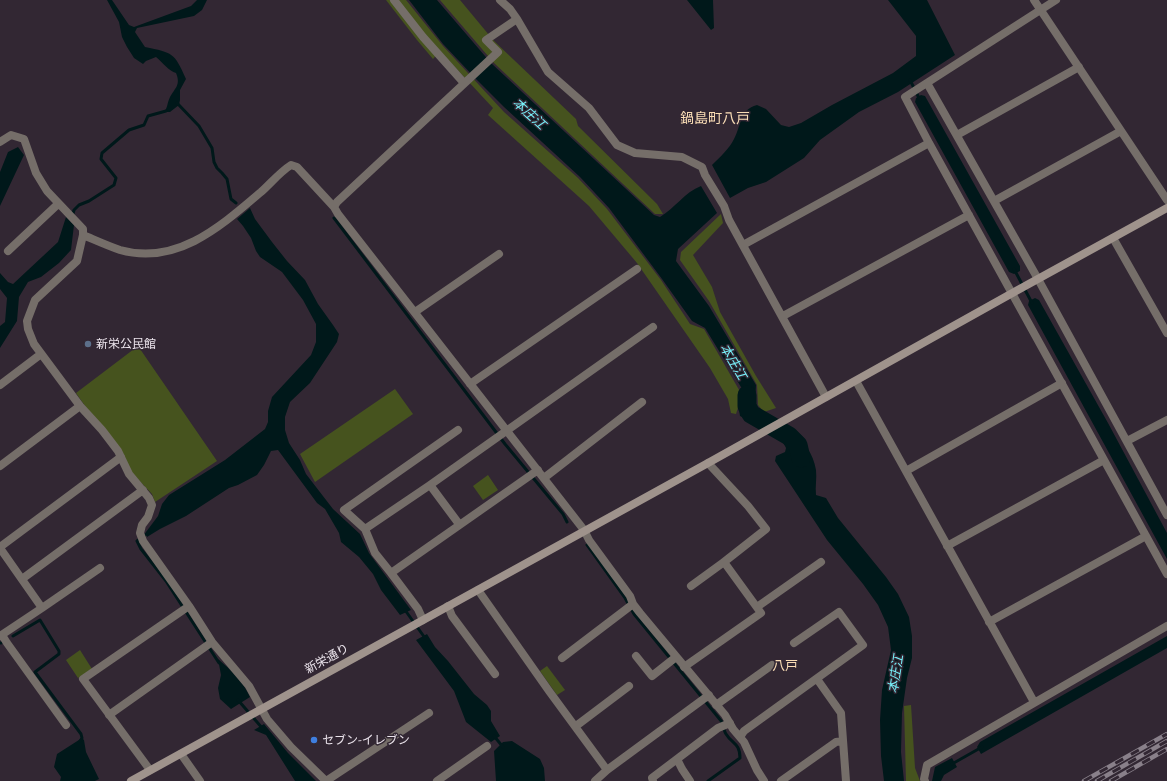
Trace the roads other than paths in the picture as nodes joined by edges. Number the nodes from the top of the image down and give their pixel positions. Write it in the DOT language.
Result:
graph roads {
  1 [pos="394,0"];
  2 [pos="500,0"];
  3 [pos="1034,0"];
  4 [pos="1056,0"];
  5 [pos="1041,10"];
  6 [pos="517,19"];
  7 [pos="1078,68"];
  8 [pos="464,83"];
  9 [pos="925,84"];
  10 [pos="1120,131"];
  11 [pos="957,135"];
  12 [pos="0,142"];
  13 [pos="929,143"];
  14 [pos="1167,200"];
  15 [pos="994,201"];
  16 [pos="58,204"];
  17 [pos="334,207"];
  18 [pos="1167,208"];
  19 [pos="969,214"];
  20 [pos="83,235"];
  21 [pos="1113,238"];
  22 [pos="743,245"];
  23 [pos="8,250"];
  24 [pos="499,254"];
  25 [pos="637,269"];
  26 [pos="1035,280"];
  27 [pos="1014,292"];
  28 [pos="415,312"];
  29 [pos="783,316"];
  30 [pos="653,327"];
  31 [pos="1167,333"];
  32 [pos="41,354"];
  33 [pos="856,381"];
  34 [pos="1062,383"];
  35 [pos="0,384"];
  36 [pos="470,384"];
  37 [pos="826,397"];
  38 [pos="642,402"];
  39 [pos="80,406"];
  40 [pos="1167,420"];
  41 [pos="458,430"];
  42 [pos="501,435"];
  43 [pos="1127,442"];
  44 [pos="121,457"];
  45 [pos="1104,460"];
  46 [pos="708,463"];
  47 [pos="0,466"];
  48 [pos="906,471"];
  49 [pos="533,473"];
  50 [pos="544,478"];
  51 [pos="430,485"];
  52 [pos="143,490"];
  53 [pos="1167,515"];
  54 [pos="459,524"];
  55 [pos="365,529"];
  56 [pos="584,530"];
  57 [pos="1146,536"];
  58 [pos="947,546"];
  59 [pos="0,548"];
  60 [pos="724,562"];
  61 [pos="821,562"];
  62 [pos="100,568"];
  63 [pos="391,573"];
  64 [pos="1167,574"];
  65 [pos="22,579"];
  66 [pos="691,586"];
  67 [pos="478,590"];
  68 [pos="189,606"];
  69 [pos="448,606"];
  70 [pos="630,606"];
  71 [pos="42,608"];
  72 [pos="757,608"];
  73 [pos="422,621"];
  74 [pos="989,622"];
  75 [pos="1167,626"];
  76 [pos="1,635"];
  77 [pos="794,643"];
  78 [pos="208,644"];
  79 [pos="636,656"];
  80 [pos="562,658"];
  81 [pos="673,659"];
  82 [pos="772,665"];
  83 [pos="684,667"];
  84 [pos="495,674"];
  85 [pos="817,679"];
  86 [pos="629,686"];
  87 [pos="705,698"];
  88 [pos="1034,702"];
  89 [pos="716,705"];
  90 [pos="260,710"];
  91 [pos="429,713"];
  92 [pos="109,715"];
  93 [pos="66,725"];
  94 [pos="725,725"];
  95 [pos="576,726"];
  96 [pos="740,737"];
  97 [pos="843,740"];
  98 [pos="487,746"];
  99 [pos="181,754"];
  100 [pos="678,759"];
  101 [pos="150,770"];
  102 [pos="607,770"];
  103 [pos="130,781"];
  104 [pos="200,781"];
  105 [pos="326,781"];
  106 [pos="437,781"];
  107 [pos="595,781"];
  108 [pos="653,781"];
  109 [pos="690,781"];
  110 [pos="764,781"];
  111 [pos="781,781"];
  112 [pos="846,781"];
  113 [pos="925,781"];
  1 -- 8 [label="street"];
  2 -- 6 [label="street"];
  3 -- 5 [label="street"];
  4 -- 5 [label="street"];
  5 -- 7 [label="street"];
  5 -- 9 [label="street"];
  6 -- 8 [label="street"];
  6 -- 22 [label="street"];
  7 -- 10 [label="street"];
  7 -- 11 [label="street"];
  8 -- 17 [label="street"];
  9 -- 11 [label="street"];
  9 -- 13 [label="street"];
  10 -- 14 [label="street"];
  10 -- 15 [label="street"];
  11 -- 15 [label="street"];
  12 -- 16 [label="street"];
  13 -- 19 [label="street"];
  13 -- 22 [label="street"];
  15 -- 26 [label="street"];
  16 -- 20 [label="street"];
  16 -- 23 [label="street"];
  17 -- 20 [label="street"];
  17 -- 28 [label="street"];
  18 -- 21 [label="street, 新栄通り"];
  19 -- 27 [label="street"];
  19 -- 29 [label="street"];
  20 -- 32 [label="street"];
  21 -- 26 [label="street, 新栄通り"];
  21 -- 31 [label="street"];
  22 -- 29 [label="street"];
  24 -- 28 [label="street"];
  25 -- 36 [label="street"];
  26 -- 27 [label="street, 新栄通り"];
  26 -- 43 [label="street"];
  27 -- 33 [label="street, 新栄通り"];
  27 -- 34 [label="street"];
  28 -- 36 [label="street"];
  29 -- 37 [label="street"];
  30 -- 42 [label="street"];
  32 -- 35 [label="street"];
  32 -- 39 [label="street"];
  33 -- 37 [label="street, 新栄通り"];
  33 -- 48 [label="street"];
  34 -- 45 [label="street"];
  34 -- 48 [label="street"];
  36 -- 42 [label="street"];
  37 -- 46 [label="street, 新栄通り"];
  38 -- 50 [label="street"];
  39 -- 44 [label="street"];
  39 -- 47 [label="street"];
  40 -- 43 [label="street"];
  41 -- 55 [label="street"];
  42 -- 49 [label="street"];
  42 -- 51 [label="street"];
  43 -- 53 [label="street"];
  44 -- 52 [label="street"];
  44 -- 59 [label="street"];
  45 -- 57 [label="street"];
  45 -- 58 [label="street"];
  46 -- 56 [label="street, 新栄通り"];
  46 -- 60 [label="street"];
  48 -- 58 [label="street"];
  49 -- 50 [label="street"];
  49 -- 54 [label="street"];
  50 -- 56 [label="street"];
  51 -- 54 [label="street"];
  51 -- 55 [label="street"];
  52 -- 65 [label="street"];
  52 -- 68 [label="street"];
  54 -- 63 [label="street"];
  55 -- 63 [label="street"];
  56 -- 67 [label="street, 新栄通り"];
  56 -- 70 [label="street"];
  57 -- 64 [label="street"];
  57 -- 74 [label="street"];
  58 -- 74 [label="street"];
  59 -- 65 [label="street"];
  60 -- 66 [label="street"];
  60 -- 72 [label="street"];
  61 -- 72 [label="street"];
  62 -- 71 [label="street"];
  63 -- 73 [label="street"];
  65 -- 71 [label="street"];
  67 -- 69 [label="street, 新栄通り"];
  67 -- 95 [label="street"];
  68 -- 78 [label="street"];
  68 -- 92 [label="street"];
  69 -- 73 [label="street, 新栄通り"];
  69 -- 84 [label="street"];
  70 -- 80 [label="street"];
  70 -- 81 [label="street"];
  71 -- 76 [label="street"];
  72 -- 83 [label="street"];
  73 -- 90 [label="street, 新栄通り"];
  74 -- 88 [label="street"];
  75 -- 88 [label="street"];
  76 -- 93 [label="street"];
  77 -- 85 [label="street"];
  78 -- 90 [label="street"];
  78 -- 92 [label="street"];
  79 -- 81 [label="street"];
  81 -- 83 [label="street"];
  82 -- 89 [label="street"];
  83 -- 87 [label="street"];
  85 -- 96 [label="street"];
  85 -- 97 [label="street"];
  86 -- 95 [label="street"];
  87 -- 89 [label="street"];
  87 -- 102 [label="street"];
  88 -- 113 [label="street"];
  89 -- 94 [label="street"];
  90 -- 99 [label="street, 新栄通り"];
  90 -- 105 [label="street"];
  91 -- 105 [label="street"];
  92 -- 101 [label="street"];
  94 -- 96 [label="street"];
  94 -- 100 [label="street"];
  95 -- 102 [label="street"];
  96 -- 110 [label="street"];
  97 -- 111 [label="street"];
  97 -- 112 [label="street"];
  98 -- 106 [label="street"];
  99 -- 101 [label="street"];
  99 -- 104 [label="street"];
  100 -- 108 [label="street"];
  100 -- 109 [label="street"];
  101 -- 103 [label="street"];
  102 -- 107 [label="street"];
}
